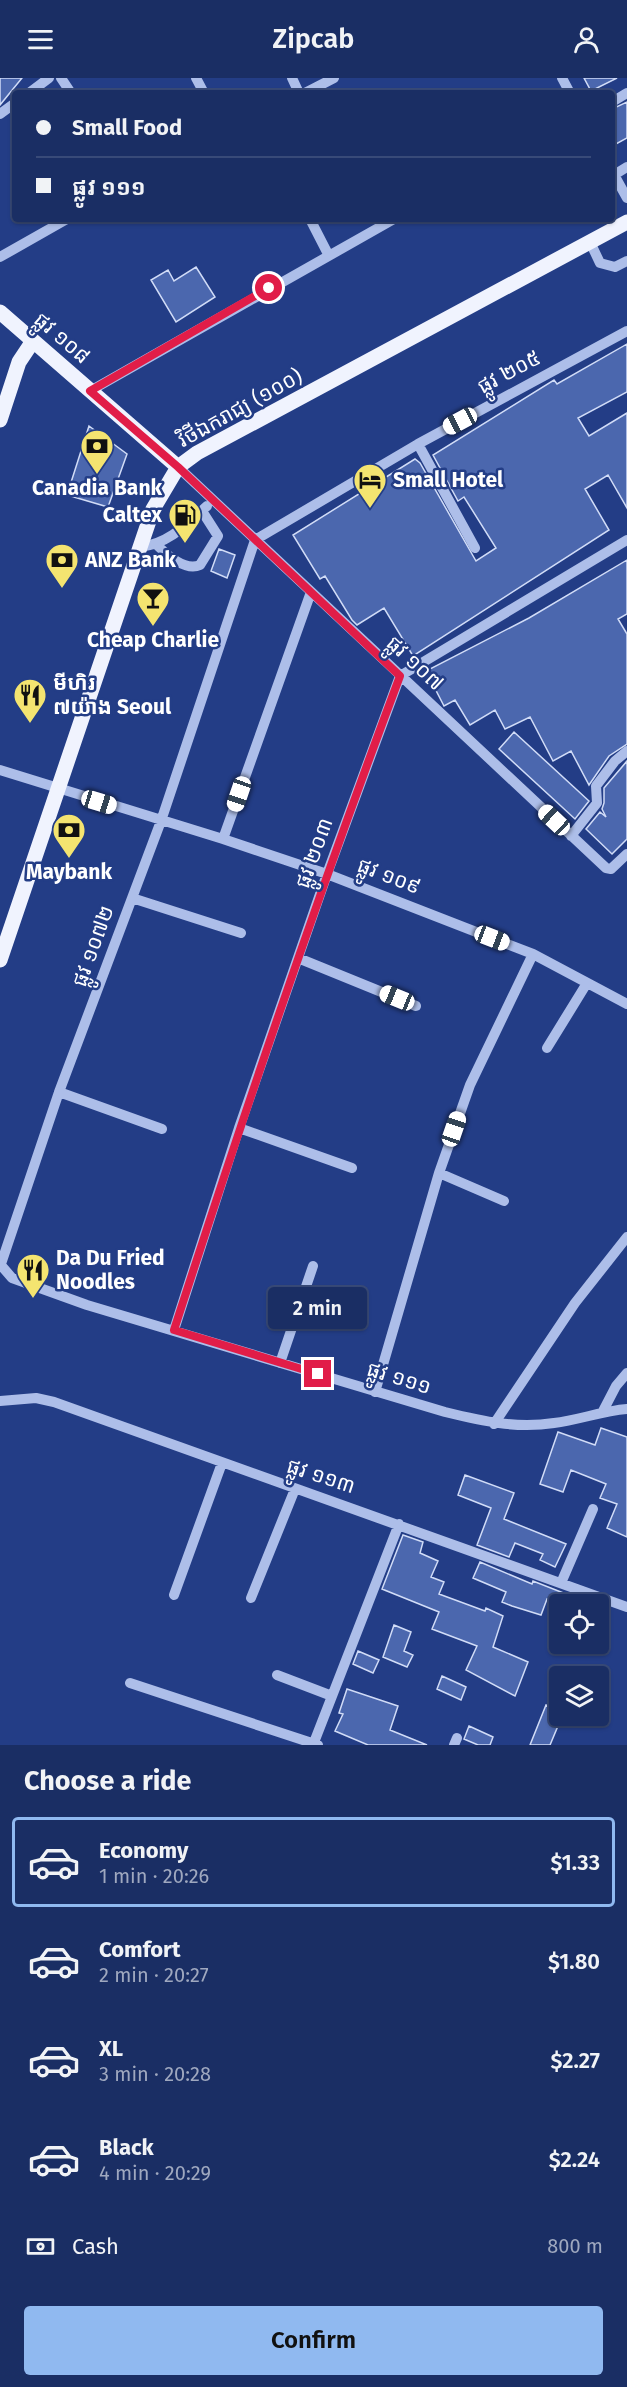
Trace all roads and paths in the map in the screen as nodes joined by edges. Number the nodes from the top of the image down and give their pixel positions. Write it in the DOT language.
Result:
graph roads {
  1 [pos="49,78"];
  2 [pos="334,78"];
  3 [pos="33,90"];
  4 [pos="311,90"];
  5 [pos="615,177"];
  6 [pos="627,198"];
  7 [pos="62,222"];
  8 [pos="312,222"];
  9 [pos="388,222"];
  10 [pos="627,222"];
  11 [pos="590,242"];
  12 [pos="328,254"];
  13 [pos="0,257"];
  14 [pos="627,261"];
  15 [pos="0,312"];
  16 [pos="627,331"];
  17 [pos="33,341"];
  18 [pos="90,391"];
  19 [pos="0,420"];
  20 [pos="418,444"];
  21 [pos="178,467"];
  22 [pos="213,500"];
  23 [pos="202,511"];
  24 [pos="255,540"];
  25 [pos="627,540"];
  26 [pos="157,545"];
  27 [pos="140,547"];
  28 [pos="475,549"];
  29 [pos="311,592"];
  30 [pos="400,676"];
  31 [pos="627,751"];
  32 [pos="0,770"];
  33 [pos="58,790"];
  34 [pos="161,820"];
  35 [pos="571,836"];
  36 [pos="223,839"];
  37 [pos="627,854"];
  38 [pos="327,874"];
  39 [pos="132,898"];
  40 [pos="241,933"];
  41 [pos="533,954"];
  42 [pos="298,958"];
  43 [pos="0,960"];
  44 [pos="587,983"];
  45 [pos="627,1004"];
  46 [pos="416,1006"];
  47 [pos="547,1048"];
  48 [pos="59,1092"];
  49 [pos="239,1128"];
  50 [pos="162,1129"];
  51 [pos="352,1168"];
  52 [pos="439,1173"];
  53 [pos="504,1201"];
  54 [pos="627,1237"];
  55 [pos="0,1264"];
  56 [pos="313,1266"];
  57 [pos="174,1330"];
  58 [pos="280,1363"];
  59 [pos="627,1373"];
  60 [pos="375,1392"];
  61 [pos="0,1401"];
  62 [pos="627,1409"];
  63 [pos="603,1411"];
  64 [pos="494,1424"];
  65 [pos="222,1463"];
  66 [pos="295,1489"];
  67 [pos="593,1509"];
  68 [pos="399,1524"];
  69 [pos="561,1583"];
  70 [pos="174,1595"];
  71 [pos="251,1598"];
  72 [pos="627,1607"];
  73 [pos="277,1676"];
  74 [pos="130,1683"];
  75 [pos="332,1696"];
  76 [pos="315,1744"];
  1 -- 3 [label="street"];
  2 -- 4 [label="street"];
  5 -- 6 [label="street"];
  7 -- 13 [label="street"];
  8 -- 12 [label="street"];
  9 -- 12 [label="street"];
  10 -- 11 [label="main road, វិថីឯករាជ្យ (១០០)"];
  11 -- 14 [label="street"];
  11 -- 21 [label="main road, វិថីឯករាជ្យ (១០០)"];
  12 -- 18 [label="street"];
  15 -- 17 [label="main road, ផ្លូវ ១០៨"];
  16 -- 20 [label="street, ផ្លូវ ២០៥"];
  17 -- 18 [label="main road, ផ្លូវ ១០៨"];
  17 -- 19 [label="main road"];
  18 -- 21 [label="main road, ផ្លូវ ១០៨"];
  20 -- 24 [label="street, ផ្លូវ ២០៥"];
  20 -- 28 [label="street"];
  21 -- 22 [label="street, ផ្លូវ ១០៧"];
  21 -- 27 [label="main road, វិថីឯករាជ្យ (១០០)"];
  22 -- 23 [label="street"];
  22 -- 24 [label="street, ផ្លូវ ១០៧"];
  23 -- 26 [label="street"];
  23 -- 26 [label="street"];
  24 -- 29 [label="street, ផ្លូវ ១០៧"];
  24 -- 34 [label="street, ផ្លូវ ១០៧២"];
  25 -- 30 [label="street"];
  26 -- 27 [label="street"];
  27 -- 33 [label="main road, វិថីឯករាជ្យ (១០០)"];
  29 -- 30 [label="street, ផ្លូវ ១០៧"];
  29 -- 36 [label="street"];
  30 -- 35 [label="street, ផ្លូវ ១០៧"];
  30 -- 38 [label="street, ផ្លូវ ២០៣"];
  31 -- 35 [label="street"];
  32 -- 33 [label="street, ផ្លូវ ១០៩"];
  33 -- 34 [label="street, ផ្លូវ ១០៩"];
  33 -- 43 [label="main road, វិថីឯករាជ្យ (១០០)"];
  34 -- 36 [label="street, ផ្លូវ ១០៩"];
  34 -- 39 [label="street, ផ្លូវ ១០៧២"];
  35 -- 37 [label="street, ផ្លូវ ១០៧"];
  36 -- 38 [label="street, ផ្លូវ ១០៩"];
  38 -- 41 [label="street, ផ្លូវ ១០៩"];
  38 -- 42 [label="street, ផ្លូវ ២០៣"];
  39 -- 40 [label="street"];
  39 -- 48 [label="street, ផ្លូវ ១០៧២"];
  41 -- 44 [label="street, ផ្លូវ ១០៩"];
  41 -- 52 [label="street"];
  42 -- 46 [label="street"];
  42 -- 49 [label="street, ផ្លូវ ២០៣"];
  44 -- 45 [label="street, ផ្លូវ ១០៩"];
  44 -- 47 [label="street"];
  48 -- 50 [label="street"];
  48 -- 55 [label="street, ផ្លូវ ១០៧២"];
  49 -- 51 [label="street"];
  49 -- 57 [label="street, ផ្លូវ ២០៣"];
  52 -- 53 [label="street"];
  52 -- 60 [label="street"];
  54 -- 64 [label="street"];
  55 -- 57 [label="street, ផ្លូវ ១១១"];
  56 -- 58 [label="street"];
  57 -- 58 [label="street, ផ្លូវ ១១១"];
  58 -- 60 [label="street, ផ្លូវ ១១១"];
  59 -- 63 [label="street"];
  60 -- 64 [label="street, ផ្លូវ ១១១"];
  61 -- 65 [label="street, ផ្លូវ ១១៣"];
  62 -- 63 [label="street, ផ្លូវ ១១១"];
  63 -- 64 [label="street, ផ្លូវ ១១១"];
  65 -- 66 [label="street, ផ្លូវ ១១៣"];
  65 -- 70 [label="street"];
  66 -- 68 [label="street, ផ្លូវ ១១៣"];
  66 -- 71 [label="street"];
  67 -- 69 [label="street"];
  68 -- 69 [label="street, ផ្លូវ ១១៣"];
  68 -- 75 [label="street"];
  69 -- 72 [label="street, ផ្លូវ ១១៣"];
  73 -- 75 [label="street"];
  74 -- 76 [label="street"];
  75 -- 76 [label="street"];
}
